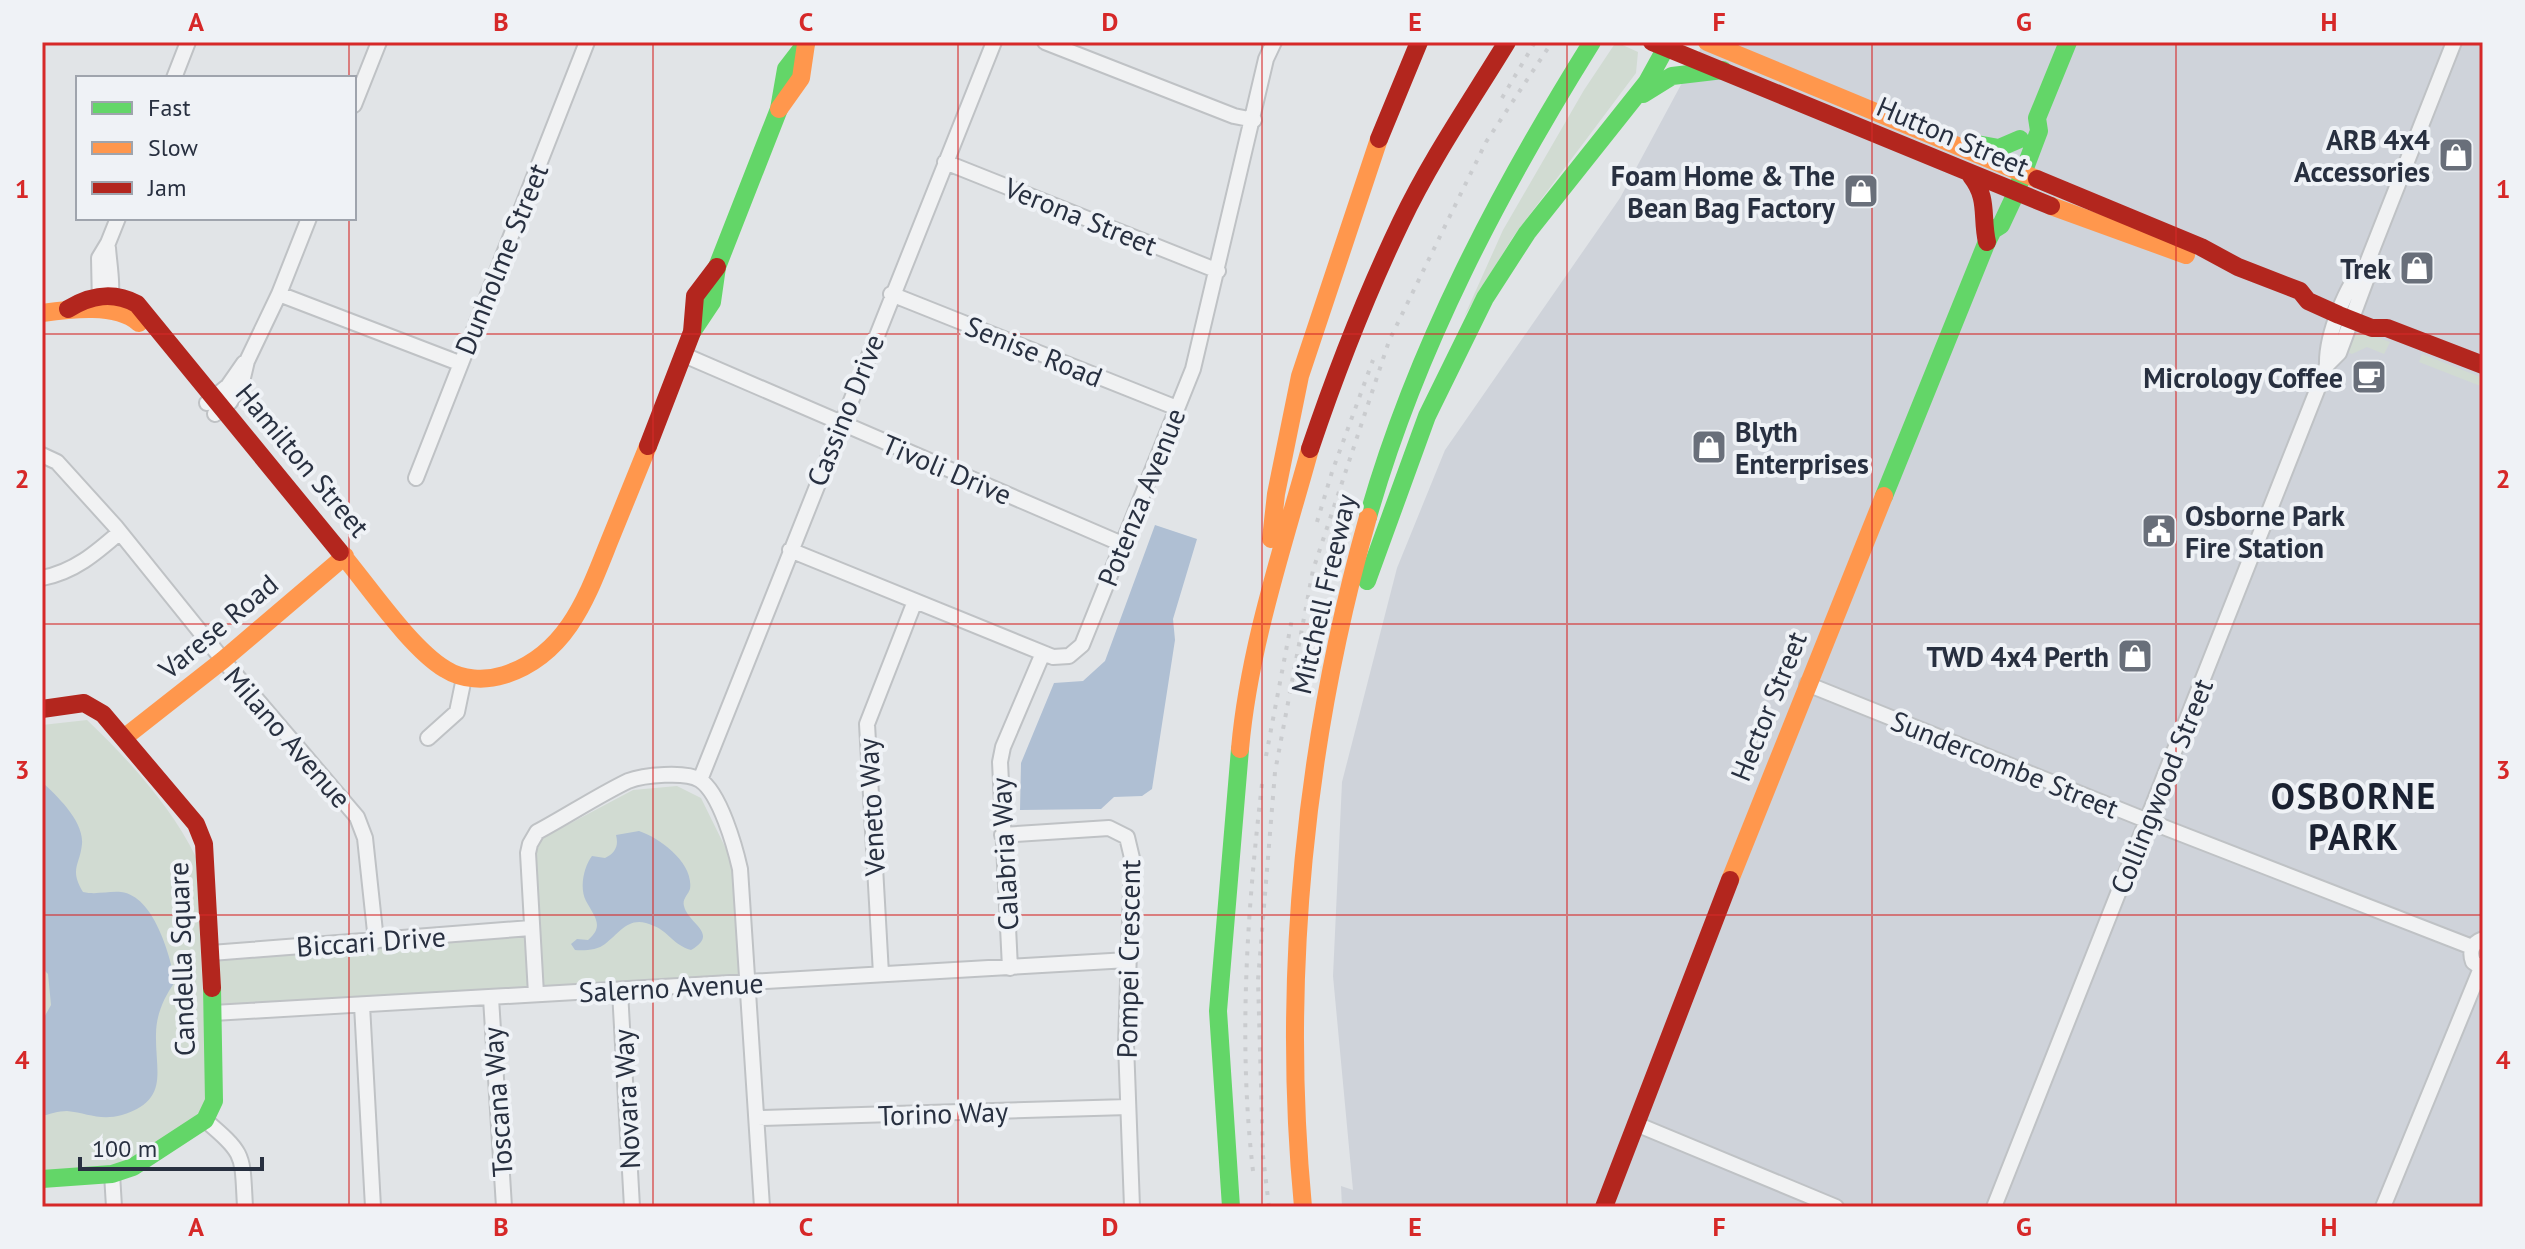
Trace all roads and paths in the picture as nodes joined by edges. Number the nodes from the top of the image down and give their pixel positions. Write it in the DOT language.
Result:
graph roads {
  1 [pos="188,42"];
  2 [pos="379,42"];
  3 [pos="587,42"];
  4 [pos="806,42"];
  5 [pos="994,42"];
  6 [pos="1045,42"];
  7 [pos="1274,42"];
  8 [pos="1419,42"];
  9 [pos="1507,42"];
  10 [pos="1592,42"];
  11 [pos="1707,42"];
  12 [pos="2068,42"];
  13 [pos="2454,42"];
  14 [pos="1081,48"];
  15 [pos="1667,48"];
  16 [pos="1730,48"];
  17 [pos="1723,70"];
  18 [pos="175,76"];
  19 [pos="356,100"];
  20 [pos="1631,104"];
  21 [pos="2037,118"];
  22 [pos="1254,120"];
  23 [pos="2020,139"];
  24 [pos="1944,141"];
  25 [pos="945,162"];
  26 [pos="2016,170"];
  27 [pos="1971,176"];
  28 [pos="2009,190"];
  29 [pos="117,220"];
  30 [pos="308,220"];
  31 [pos="1990,236"];
  32 [pos="2238,267"];
  33 [pos="1218,271"];
  34 [pos="279,294"];
  35 [pos="891,294"];
  36 [pos="104,302"];
  37 [pos="2347,311"];
  38 [pos="42,313"];
  39 [pos="684,355"];
  40 [pos="459,363"];
  41 [pos="2483,365"];
  42 [pos="215,405"];
  43 [pos="1177,408"];
  44 [pos="840,423"];
  45 [pos="42,455"];
  46 [pos="416,478"];
  47 [pos="120,532"];
  48 [pos="1122,544"];
  49 [pos="790,550"];
  50 [pos="341,559"];
  51 [pos="42,578"];
  52 [pos="915,601"];
  53 [pos="1259,638"];
  54 [pos="1043,653"];
  55 [pos="223,660"];
  56 [pos="463,684"];
  57 [pos="1807,684"];
  58 [pos="1326,706"];
  59 [pos="42,709"];
  60 [pos="125,737"];
  61 [pos="428,738"];
  62 [pos="700,780"];
  63 [pos="2148,821"];
  64 [pos="1002,835"];
  65 [pos="531,928"];
  66 [pos="376,941"];
  67 [pos="2478,943"];
  68 [pos="211,953"];
  69 [pos="1128,960"];
  70 [pos="1010,968"];
  71 [pos="2482,968"];
  72 [pos="881,974"];
  73 [pos="749,983"];
  74 [pos="620,991"];
  75 [pos="536,994"];
  76 [pos="491,998"];
  77 [pos="362,1005"];
  78 [pos="213,1013"];
  79 [pos="1128,1107"];
  80 [pos="758,1118"];
  81 [pos="205,1120"];
  82 [pos="1636,1124"];
  83 [pos="112,1174"];
  84 [pos="42,1179"];
  85 [pos="114,1207"];
  86 [pos="245,1207"];
  87 [pos="373,1207"];
  88 [pos="504,1207"];
  89 [pos="632,1207"];
  90 [pos="762,1207"];
  91 [pos="1132,1207"];
  92 [pos="1231,1207"];
  93 [pos="1303,1207"];
  94 [pos="1604,1207"];
  95 [pos="1836,1207"];
  96 [pos="1994,1207"];
  97 [pos="2383,1207"];
  1 -- 18 [label="street"];
  2 -- 19 [label="street"];
  3 -- 40 [label="street, Dunholme Street"];
  4 -- 39 [label="main road, Hamilton Street"];
  5 -- 25 [label="street, Cassino Drive"];
  6 -- 14 [label="street"];
  7 -- 22 [label="street, Potenza Avenue"];
  8 -- 53 [label="main road"];
  9 -- 53 [label="main road, Mitchell Freeway"];
  10 -- 58 [label="main road, Mitchell Freeway"];
  11 -- 16 [label="main road, Hutton Street"];
  12 -- 21 [label="main road, Hector Street"];
  13 -- 37 [label="street, Collingwood Street"];
  14 -- 22 [label="street"];
  15 -- 17 [label="main road, Hutton Street"];
  15 -- 20 [label="main road"];
  16 -- 24 [label="main road, Hutton Street"];
  17 -- 20 [label="main road"];
  17 -- 27 [label="main road, Hutton Street"];
  20 -- 58 [label="main road"];
  21 -- 23 [label="main road, Hector Street"];
  21 -- 26 [label="main road, Hector Street"];
  22 -- 33 [label="street, Potenza Avenue"];
  23 -- 24 [label="main road"];
  23 -- 26 [label="main road, Hector Street"];
  24 -- 26 [label="main road, Hutton Street"];
  25 -- 33 [label="street, Verona Street"];
  25 -- 35 [label="street, Cassino Drive"];
  26 -- 28 [label="main road, Hector Street"];
  26 -- 32 [label="main road, Hutton Street"];
  27 -- 28 [label="main road, Hutton Street"];
  27 -- 31 [label="main road"];
  28 -- 31 [label="main road, Hector Street"];
  28 -- 32 [label="main road, Hutton Street"];
  29 -- 36 [label="street"];
  30 -- 34 [label="street"];
  31 -- 57 [label="main road, Hector Street"];
  32 -- 37 [label="main road, Hutton Street"];
  33 -- 43 [label="street, Potenza Avenue"];
  34 -- 40 [label="street"];
  34 -- 42 [label="street"];
  35 -- 43 [label="street, Senise Road"];
  35 -- 44 [label="street, Cassino Drive"];
  36 -- 38 [label="main road"];
  36 -- 42 [label="main road, Hamilton Street"];
  37 -- 41 [label="main road, Hutton Street"];
  37 -- 63 [label="street, Collingwood Street"];
  39 -- 44 [label="street, Tivoli Drive"];
  39 -- 56 [label="main road, Hamilton Street"];
  40 -- 46 [label="street, Dunholme Street"];
  42 -- 50 [label="main road, Hamilton Street"];
  43 -- 48 [label="street, Potenza Avenue"];
  44 -- 48 [label="street, Tivoli Drive"];
  44 -- 49 [label="street, Cassino Drive"];
  45 -- 47 [label="street, Milano Avenue"];
  47 -- 51 [label="street"];
  47 -- 55 [label="street, Milano Avenue"];
  48 -- 54 [label="street, Potenza Avenue"];
  49 -- 52 [label="street"];
  49 -- 62 [label="street, Cassino Drive"];
  50 -- 55 [label="main road, Varese Road"];
  50 -- 56 [label="main road, Hamilton Street"];
  52 -- 54 [label="street"];
  52 -- 72 [label="street, Veneto Way"];
  53 -- 92 [label="main road, Mitchell Freeway"];
  54 -- 64 [label="street, Calabria Way"];
  55 -- 60 [label="main road, Varese Road"];
  55 -- 66 [label="street, Milano Avenue"];
  56 -- 61 [label="street"];
  57 -- 63 [label="street, Sundercombe Street"];
  57 -- 82 [label="main road, Hector Street"];
  58 -- 93 [label="main road, Mitchell Freeway"];
  59 -- 60 [label="main road, Candella Square"];
  60 -- 68 [label="main road, Candella Square"];
  62 -- 65 [label="street"];
  62 -- 73 [label="street"];
  63 -- 67 [label="street, Sundercombe Street"];
  63 -- 96 [label="street, Collingwood Street"];
  64 -- 69 [label="street, Pompei Crescent"];
  64 -- 70 [label="street, Calabria Way"];
  65 -- 66 [label="street, Biccari Drive"];
  65 -- 75 [label="street"];
  66 -- 68 [label="street, Biccari Drive"];
  67 -- 71 [label="street"];
  68 -- 78 [label="main road, Candella Square"];
  69 -- 70 [label="street, Salerno Avenue"];
  69 -- 79 [label="street, Pompei Crescent"];
  70 -- 72 [label="street, Salerno Avenue"];
  71 -- 97 [label="street"];
  72 -- 73 [label="street, Salerno Avenue"];
  73 -- 74 [label="street, Salerno Avenue"];
  73 -- 80 [label="street"];
  74 -- 75 [label="street, Salerno Avenue"];
  74 -- 89 [label="street, Novara Way"];
  75 -- 76 [label="street, Salerno Avenue"];
  76 -- 77 [label="street, Salerno Avenue"];
  76 -- 88 [label="street, Toscana Way"];
  77 -- 78 [label="street, Salerno Avenue"];
  77 -- 87 [label="street"];
  78 -- 81 [label="main road, Candella Square"];
  79 -- 80 [label="street, Torino Way"];
  79 -- 91 [label="street, Pompei Crescent"];
  80 -- 90 [label="street"];
  81 -- 83 [label="main road"];
  81 -- 86 [label="street"];
  82 -- 94 [label="main road, Hector Street"];
  82 -- 95 [label="street"];
  83 -- 84 [label="main road"];
  83 -- 85 [label="street"];
}
